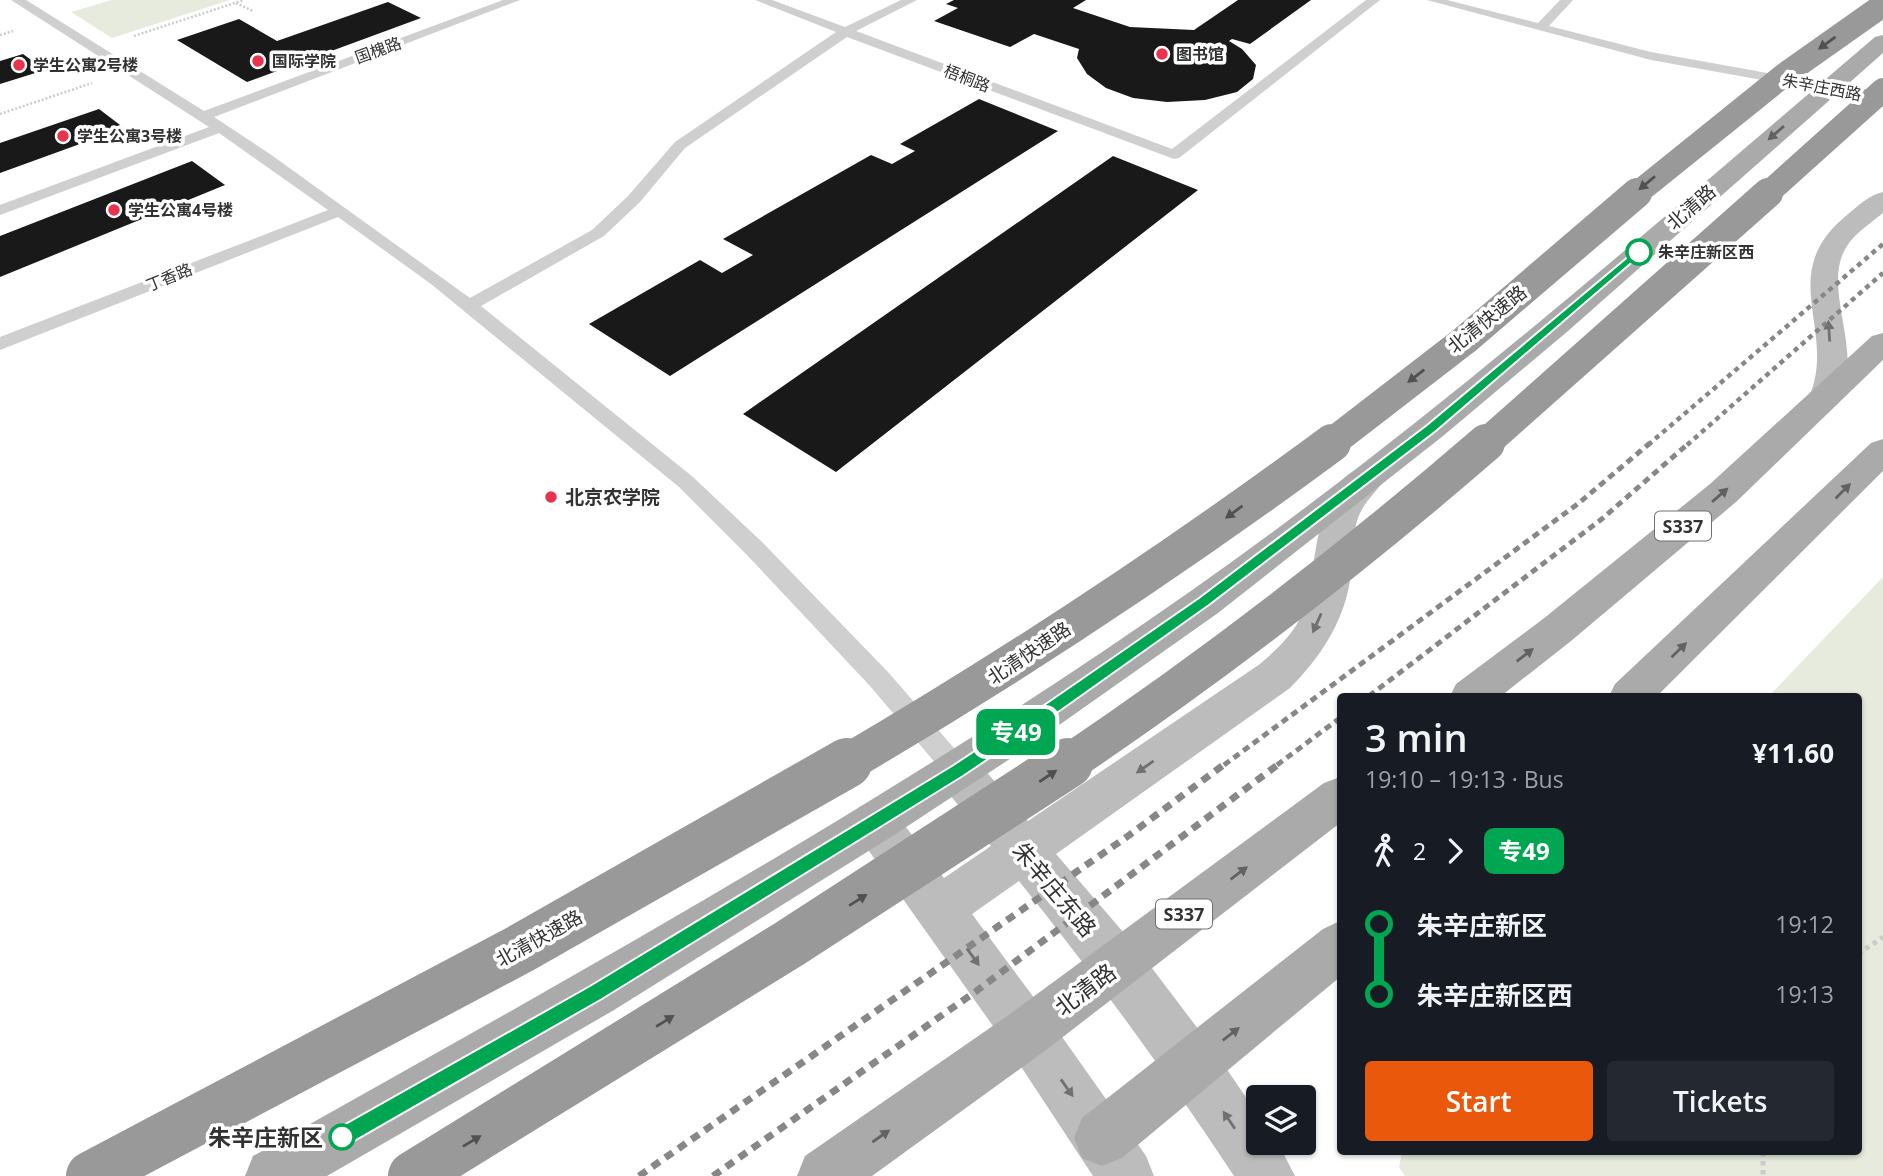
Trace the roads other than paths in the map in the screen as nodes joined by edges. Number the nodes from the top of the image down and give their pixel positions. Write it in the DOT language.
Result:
graph roads {
  1 [pos="17,0"];
  2 [pos="467,0"];
  3 [pos="514,0"];
  4 [pos="761,0"];
  5 [pos="911,0"];
  6 [pos="1374,0"];
  7 [pos="1433,0"];
  8 [pos="1567,0"];
  9 [pos="1883,5"];
  10 [pos="488,9"];
  11 [pos="1541,27"];
  12 [pos="845,32"];
  13 [pos="1883,42"];
  14 [pos="1828,88"];
  15 [pos="1883,90"];
  16 [pos="1883,100"];
  17 [pos="204,116"];
  18 [pos="220,127"];
  19 [pos="1883,200"];
  20 [pos="0,210"];
  21 [pos="339,211"];
  22 [pos="468,306"];
  23 [pos="0,344"];
  24 [pos="1875,354"];
  25 [pos="1825,397"];
  26 [pos="1883,451"];
  27 [pos="1373,472"];
  28 [pos="1475,693"];
  29 [pos="1633,693"];
  30 [pos="958,771"];
  31 [pos="1337,799"];
  32 [pos="875,822"];
  33 [pos="1024,851"];
  34 [pos="939,909"];
  35 [pos="1337,948"];
  36 [pos="1118,965"];
  37 [pos="1027,1032"];
  38 [pos="1192,1065"];
  39 [pos="1114,1157"];
  40 [pos="91,1176"];
  41 [pos="273,1176"];
  42 [pos="413,1176"];
  43 [pos="825,1176"];
  44 [pos="1267,1176"];
  1 -- 17 [label="lane, 朱辛庄东路"];
  2 -- 10 [label="lane"];
  3 -- 10 [label="lane, 国槐路"];
  4 -- 12 [label="lane, 梧桐路"];
  5 -- 12 [label="lane"];
  6 -- 12 [label="lane, 梧桐路"];
  7 -- 11 [label="lane, 朱辛庄西路"];
  8 -- 11 [label="lane"];
  9 -- 40 [label="highway, 北清快速路, one-way, bridge"];
  10 -- 17 [label="lane, 国槐路"];
  11 -- 14 [label="lane, 朱辛庄西路"];
  12 -- 22 [label="lane"];
  13 -- 14 [label="main road, 北清路"];
  14 -- 16 [label="street, 朱辛庄西路"];
  14 -- 27 [label="main road, 北清路, one-way"];
  42 -- 15 [label="highway, one-way, bridge"];
  17 -- 18 [label="lane, 朱辛庄东路"];
  18 -- 20 [label="lane"];
  18 -- 21 [label="lane, 朱辛庄东路"];
  25 -- 19 [label="street, one-way"];
  21 -- 22 [label="lane, 朱辛庄东路"];
  21 -- 23 [label="lane, 丁香路"];
  22 -- 30 [label="lane, 朱辛庄东路"];
  24 -- 25 [label="main road, S337"];
  28 -- 25 [label="main road, S337, one-way"];
  29 -- 26 [label="main road, one-way"];
  27 -- 30 [label="main road, 北清路"];
  27 -- 33 [label="street, one-way"];
  30 -- 32 [label="main road, 北清路"];
  30 -- 33 [label="street, 朱辛庄东路"];
  36 -- 31 [label="main road, 北清路 / S337, one-way"];
  32 -- 34 [label="street"];
  32 -- 41 [label="main road, 北清路"];
  33 -- 34 [label="street"];
  33 -- 36 [label="street, 朱辛庄东路"];
  34 -- 37 [label="street, one-way"];
  38 -- 35 [label="main road, one-way"];
  36 -- 37 [label="main road, 北清路 / S337"];
  36 -- 38 [label="street, 朱辛庄东路"];
  37 -- 39 [label="street, one-way"];
  43 -- 37 [label="main road, 北清路 / S337, one-way"];
  38 -- 39 [label="main road"];
  44 -- 38 [label="street, 朱辛庄东路, one-way"];
}
